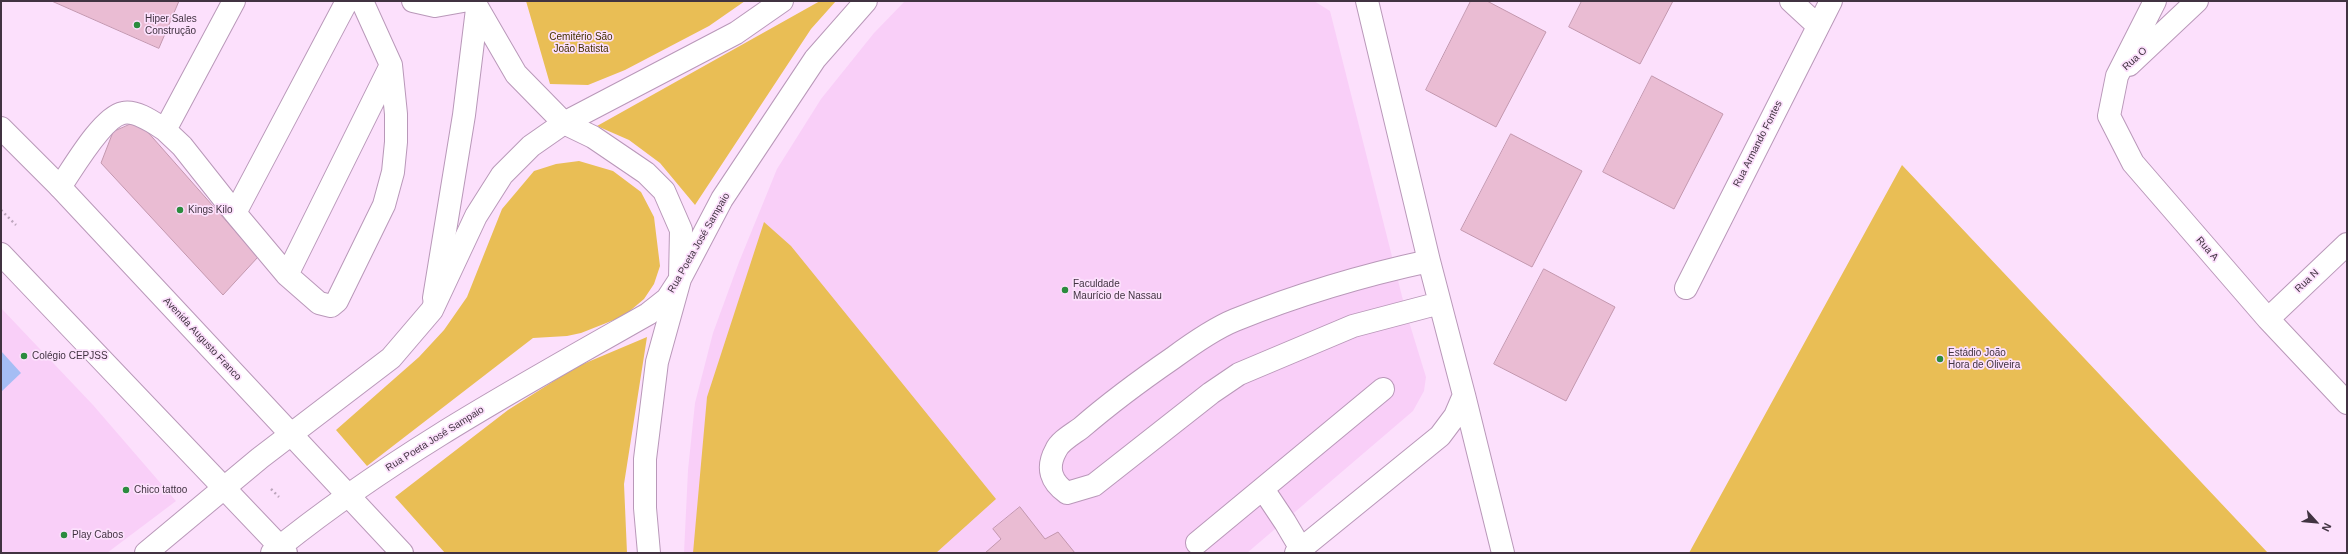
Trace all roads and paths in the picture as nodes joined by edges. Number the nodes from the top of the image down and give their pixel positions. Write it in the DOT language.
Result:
graph roads {
  1 [pos="234,1"];
  2 [pos="347,1"];
  3 [pos="362,1"];
  4 [pos="413,1"];
  5 [pos="782,1"];
  6 [pos="866,1"];
  7 [pos="1367,1"];
  8 [pos="1791,1"];
  9 [pos="1831,1"];
  10 [pos="2155,1"];
  11 [pos="2197,1"];
  12 [pos="472,4"];
  13 [pos="1817,25"];
  14 [pos="391,65"];
  15 [pos="2117,76"];
  16 [pos="564,123"];
  17 [pos="1,128"];
  18 [pos="165,130"];
  19 [pos="60,187"];
  20 [pos="235,213"];
  21 [pos="2347,244"];
  22 [pos="1,254"];
  23 [pos="1429,261"];
  24 [pos="288,275"];
  25 [pos="680,279"];
  26 [pos="1686,288"];
  27 [pos="1440,303"];
  28 [pos="432,310"];
  29 [pos="2268,319"];
  30 [pos="1383,389"];
  31 [pos="1464,395"];
  32 [pos="2347,403"];
  33 [pos="292,436"];
  34 [pos="226,488"];
  35 [pos="1263,489"];
  36 [pos="348,495"];
  37 [pos="1197,543"];
  38 [pos="279,551"];
  39 [pos="1298,551"];
  40 [pos="146,553"];
  41 [pos="402,553"];
  42 [pos="649,553"];
  43 [pos="1503,553"];
  1 -- 18 [label="main road"];
  2 -- 20 [label="main road"];
  3 -- 14 [label="main road"];
  4 -- 12 [label="main road"];
  5 -- 16 [label="main road"];
  6 -- 25 [label="main road, Rua Poeta José Sampaio"];
  7 -- 23 [label="main road"];
  8 -- 13 [label="main road"];
  9 -- 13 [label="main road, Rua Armando Fontes"];
  10 -- 15 [label="main road, Rua O"];
  11 -- 15 [label="main road, Rua O"];
  12 -- 16 [label="main road"];
  12 -- 28 [label="main road"];
  13 -- 26 [label="main road, Rua Armando Fontes"];
  14 -- 24 [label="main road"];
  14 -- 24 [label="main road"];
  15 -- 29 [label="main road, Rua A"];
  16 -- 25 [label="main road"];
  16 -- 28 [label="main road"];
  17 -- 19 [label="main road, Avenida Augusto Franco"];
  18 -- 19 [label="main road"];
  18 -- 20 [label="main road"];
  19 -- 33 [label="main road, Avenida Augusto Franco"];
  20 -- 24 [label="main road"];
  21 -- 29 [label="main road, Rua N"];
  22 -- 34 [label="main road"];
  23 -- 27 [label="main road"];
  23 -- 27 [label="main road"];
  25 -- 36 [label="main road, Rua Poeta José Sampaio"];
  25 -- 42 [label="main road"];
  27 -- 31 [label="main road"];
  28 -- 33 [label="main road"];
  29 -- 32 [label="main road, Rua A"];
  30 -- 35 [label="main road"];
  31 -- 39 [label="main road"];
  31 -- 43 [label="main road"];
  33 -- 34 [label="main road"];
  33 -- 36 [label="main road, Avenida Augusto Franco"];
  34 -- 38 [label="main road"];
  34 -- 40 [label="main road"];
  35 -- 37 [label="main road"];
  35 -- 39 [label="main road"];
  36 -- 38 [label="main road, Rua Poeta José Sampaio"];
  36 -- 41 [label="main road, Avenida Augusto Franco"];
}
